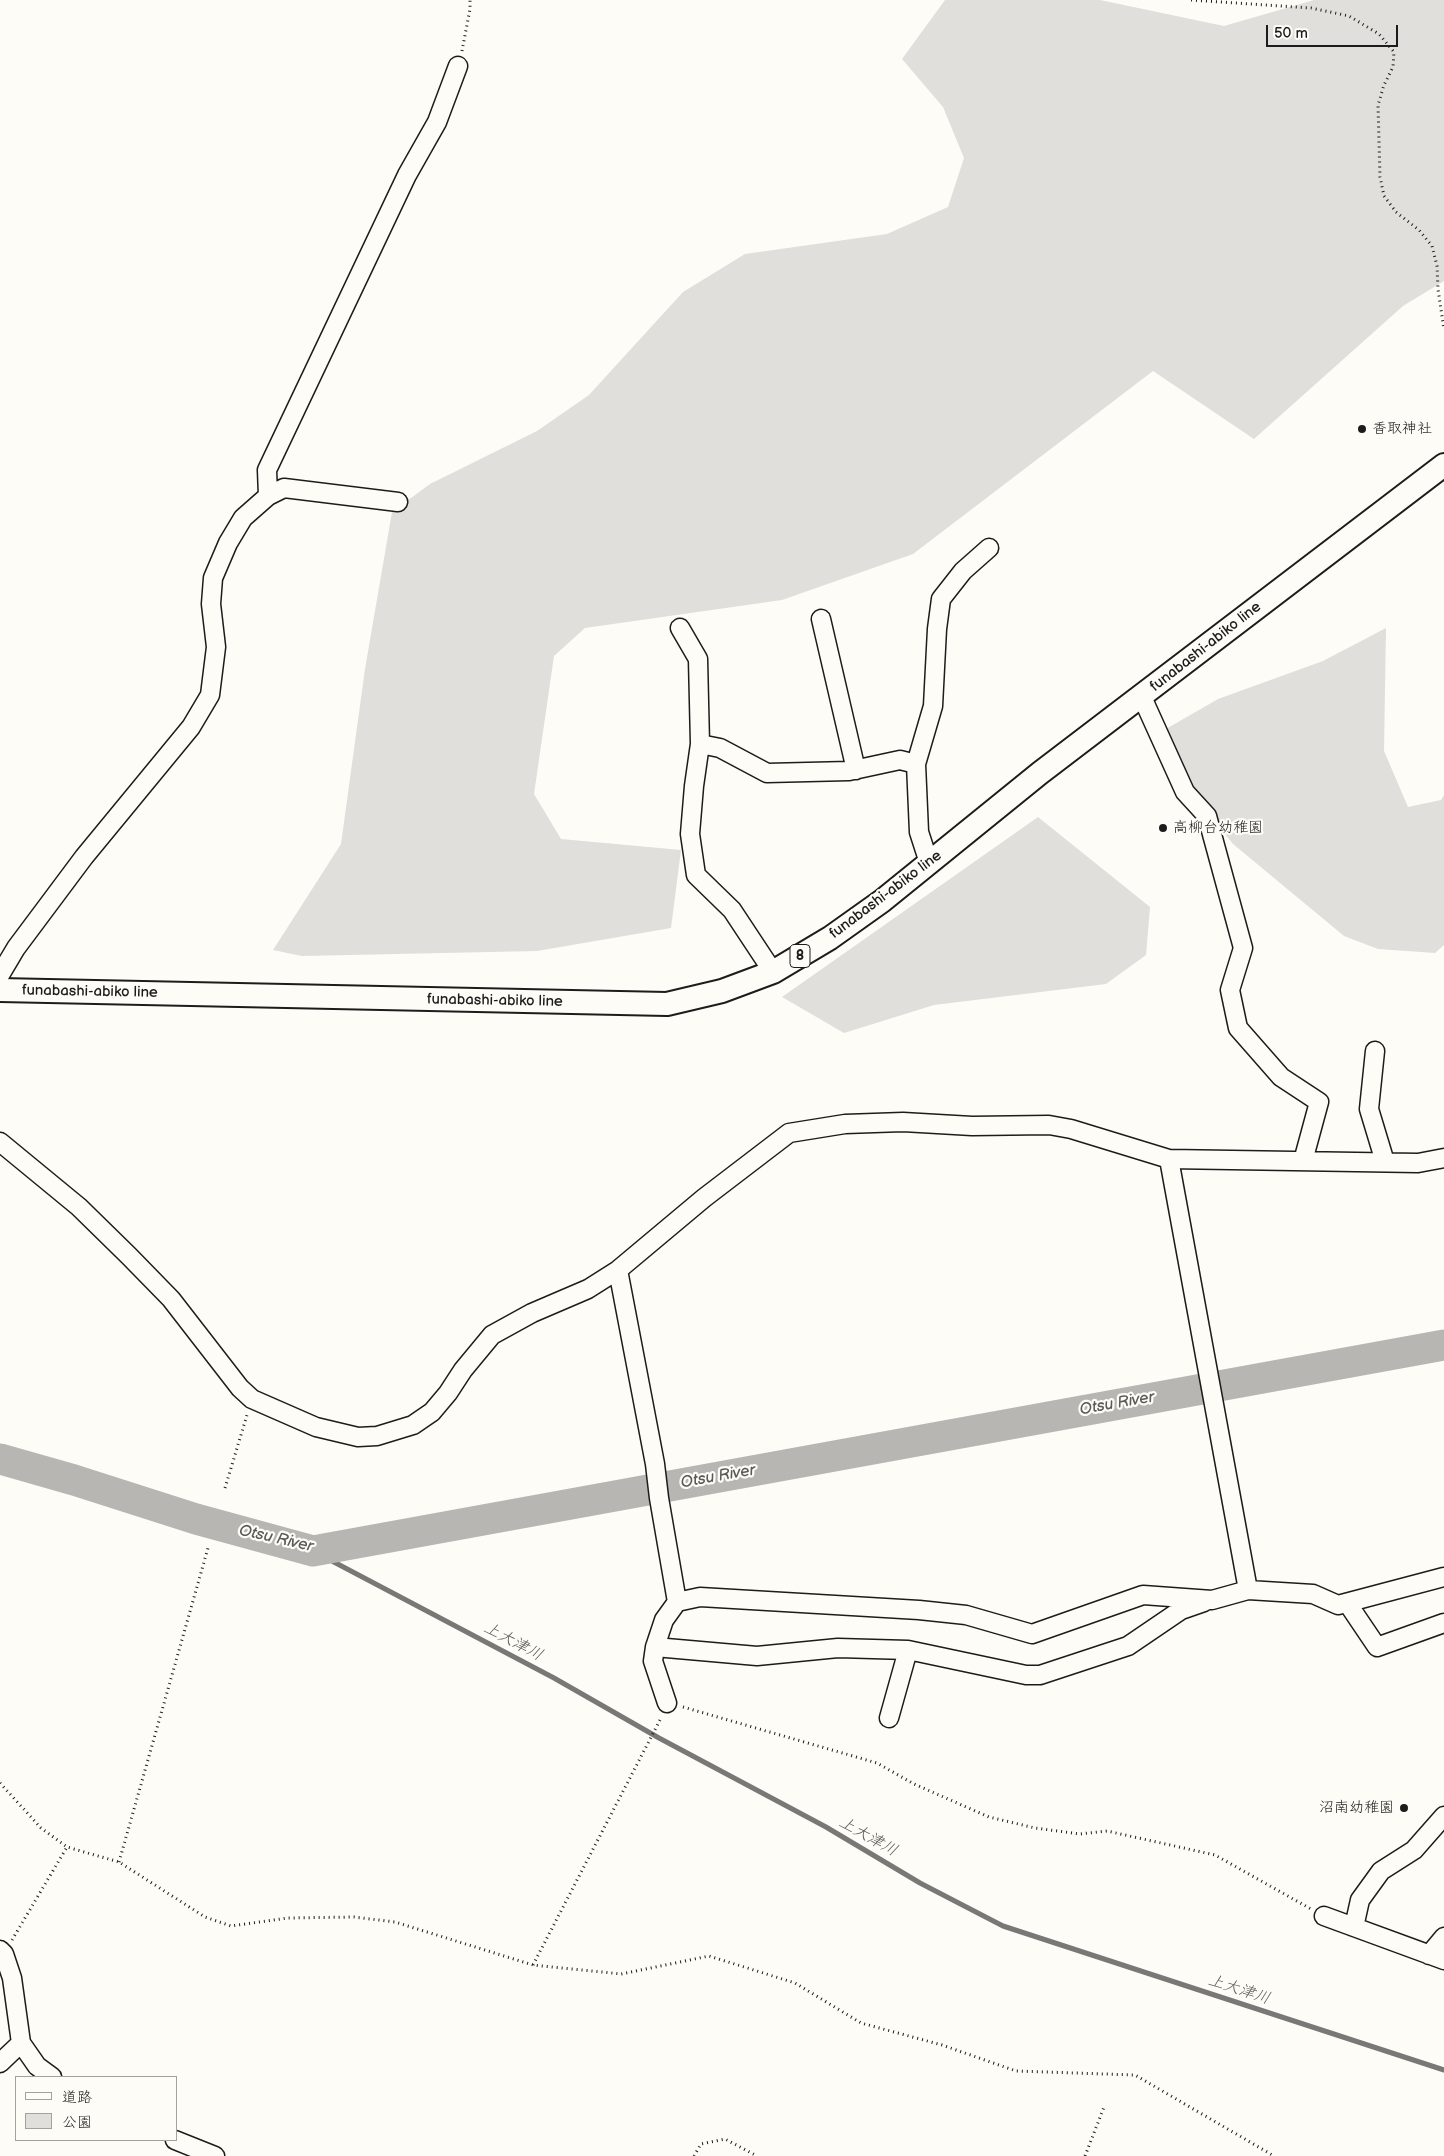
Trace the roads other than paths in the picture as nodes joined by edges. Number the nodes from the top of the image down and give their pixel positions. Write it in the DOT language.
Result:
graph roads {
  1 [pos="458,66"];
  2 [pos="1444,465"];
  3 [pos="268,496"];
  4 [pos="398,502"];
  5 [pos="989,548"];
  6 [pos="821,619"];
  7 [pos="680,628"];
  8 [pos="1142,697"];
  9 [pos="700,744"];
  10 [pos="916,764"];
  11 [pos="856,770"];
  12 [pos="929,863"];
  13 [pos="773,972"];
  14 [pos="0,974"];
  15 [pos="0,990"];
  16 [pos="1375,1051"];
  17 [pos="0,1142"];
  18 [pos="1444,1158"];
  19 [pos="1169,1159"];
  20 [pos="1303,1161"];
  21 [pos="1385,1162"];
  22 [pos="618,1270"];
  23 [pos="1444,1577"];
  24 [pos="1248,1590"];
  25 [pos="1212,1600"];
  26 [pos="677,1602"];
  27 [pos="1348,1604"];
  28 [pos="1444,1623"];
  29 [pos="655,1646"];
  30 [pos="908,1650"];
  31 [pos="667,1703"];
  32 [pos="889,1718"];
  33 [pos="1444,1816"];
  34 [pos="1324,1916"];
  35 [pos="1354,1927"];
  36 [pos="1444,1937"];
  37 [pos="2,1952"];
  38 [pos="1436,1958"];
  39 [pos="21,2043"];
  40 [pos="0,2063"];
  41 [pos="51,2076"];
  42 [pos="178,2141"];
  43 [pos="216,2156"];
  1 -- 3 [label="street"];
  2 -- 8 [label="main road, funabashi-abiko line / 8"];
  3 -- 4 [label="street"];
  3 -- 14 [label="street"];
  5 -- 10 [label="street"];
  6 -- 11 [label="street"];
  7 -- 9 [label="street"];
  8 -- 12 [label="main road, funabashi-abiko line / 8"];
  8 -- 20 [label="street"];
  9 -- 11 [label="street"];
  9 -- 13 [label="street"];
  10 -- 11 [label="street"];
  10 -- 12 [label="street"];
  12 -- 13 [label="main road, funabashi-abiko line / 8"];
  13 -- 15 [label="main road, funabashi-abiko line / 8"];
  16 -- 21 [label="street"];
  17 -- 22 [label="street"];
  18 -- 21 [label="street"];
  19 -- 20 [label="street"];
  19 -- 22 [label="street"];
  19 -- 24 [label="street"];
  20 -- 21 [label="street"];
  22 -- 26 [label="street"];
  23 -- 27 [label="street"];
  24 -- 25 [label="street"];
  24 -- 27 [label="street"];
  25 -- 26 [label="street"];
  25 -- 30 [label="street"];
  26 -- 29 [label="street"];
  27 -- 28 [label="street"];
  29 -- 30 [label="street"];
  29 -- 31 [label="street"];
  30 -- 32 [label="street"];
  33 -- 35 [label="street"];
  34 -- 35 [label="street"];
  35 -- 38 [label="street"];
  36 -- 38 [label="street"];
  37 -- 39 [label="street"];
  39 -- 40 [label="street"];
  39 -- 41 [label="street"];
  42 -- 43 [label="street"];
}
